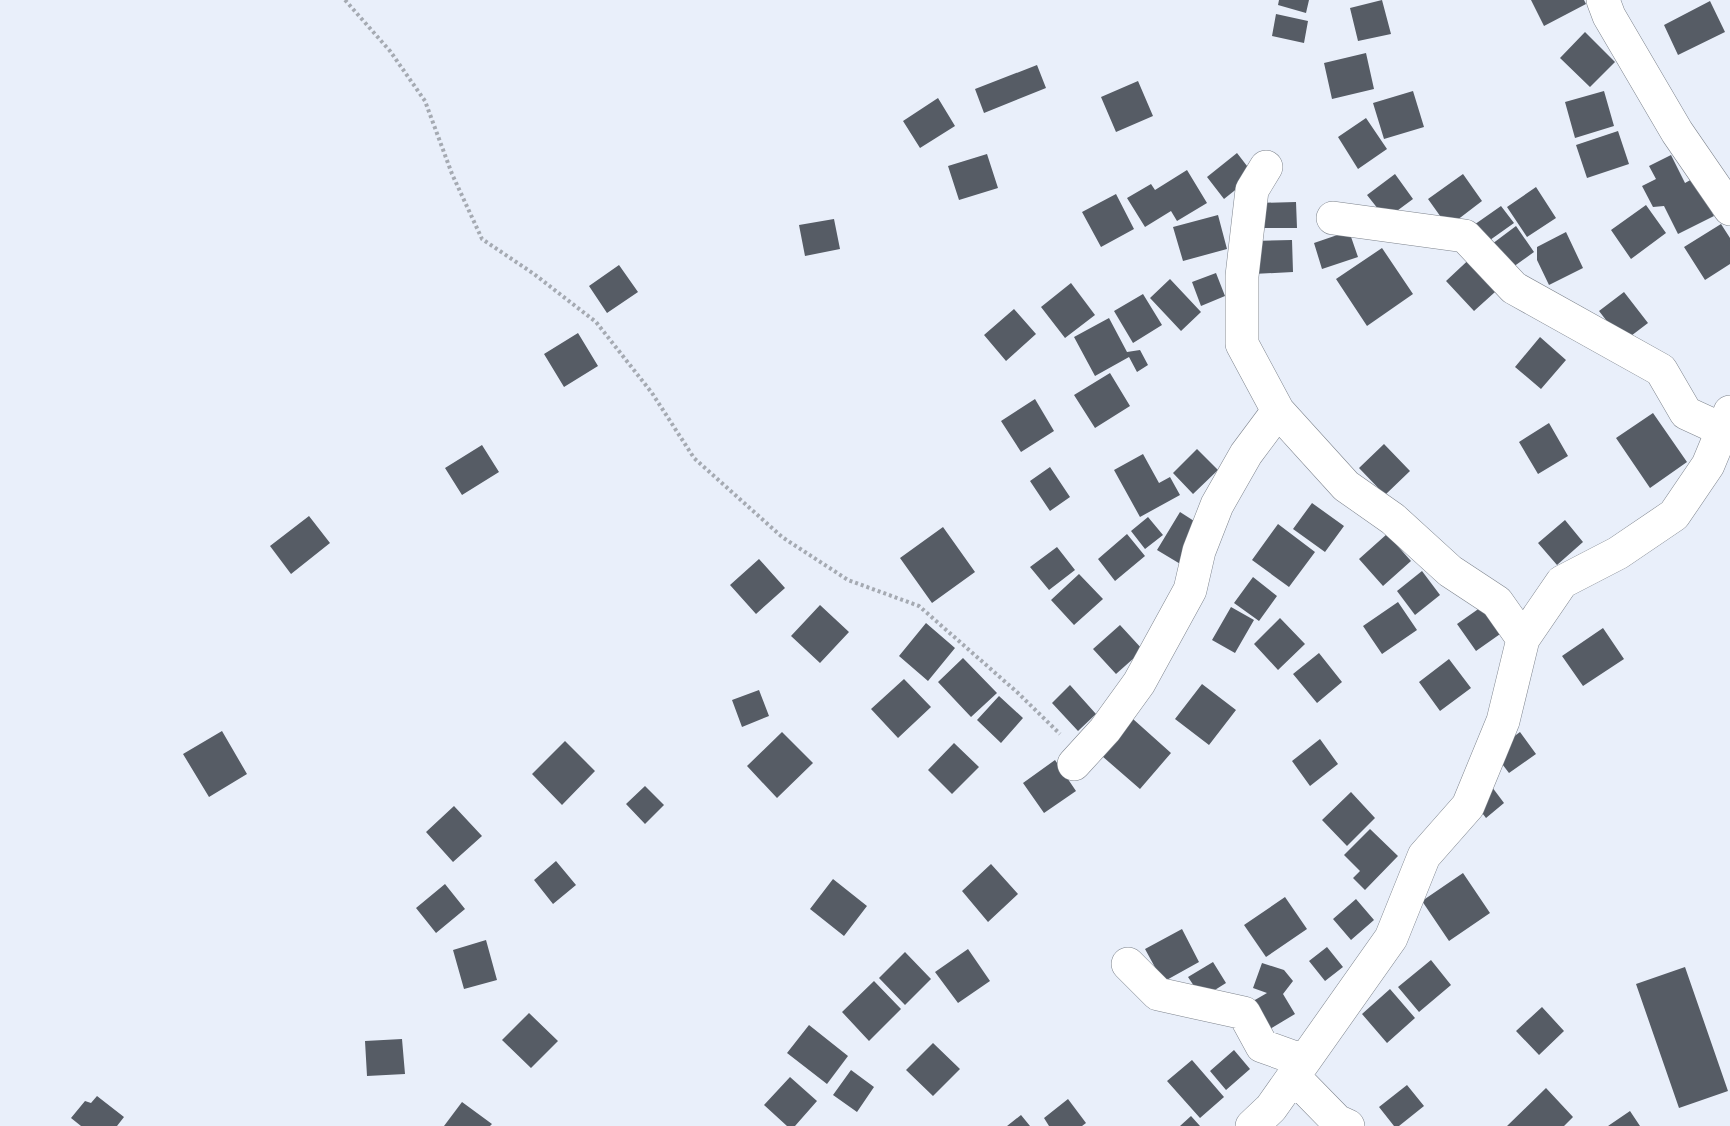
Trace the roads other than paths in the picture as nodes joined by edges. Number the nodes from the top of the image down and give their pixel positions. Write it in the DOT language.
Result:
graph roads {
  1 [pos="1603,0"];
  2 [pos="1266,167"];
  3 [pos="1730,209"];
  4 [pos="1333,218"];
  5 [pos="1278,411"];
  6 [pos="1726,421"];
  7 [pos="1523,639"];
  8 [pos="1078,760"];
  9 [pos="1128,964"];
  10 [pos="1299,1069"];
  11 [pos="1252,1126"];
  12 [pos="1348,1126"];
  1 -- 3 [label="street"];
  2 -- 5 [label="street"];
  4 -- 6 [label="street"];
  5 -- 7 [label="street"];
  5 -- 8 [label="street"];
  6 -- 7 [label="street"];
  7 -- 10 [label="street"];
  9 -- 10 [label="street"];
  10 -- 11 [label="street"];
  10 -- 12 [label="street"];
}
